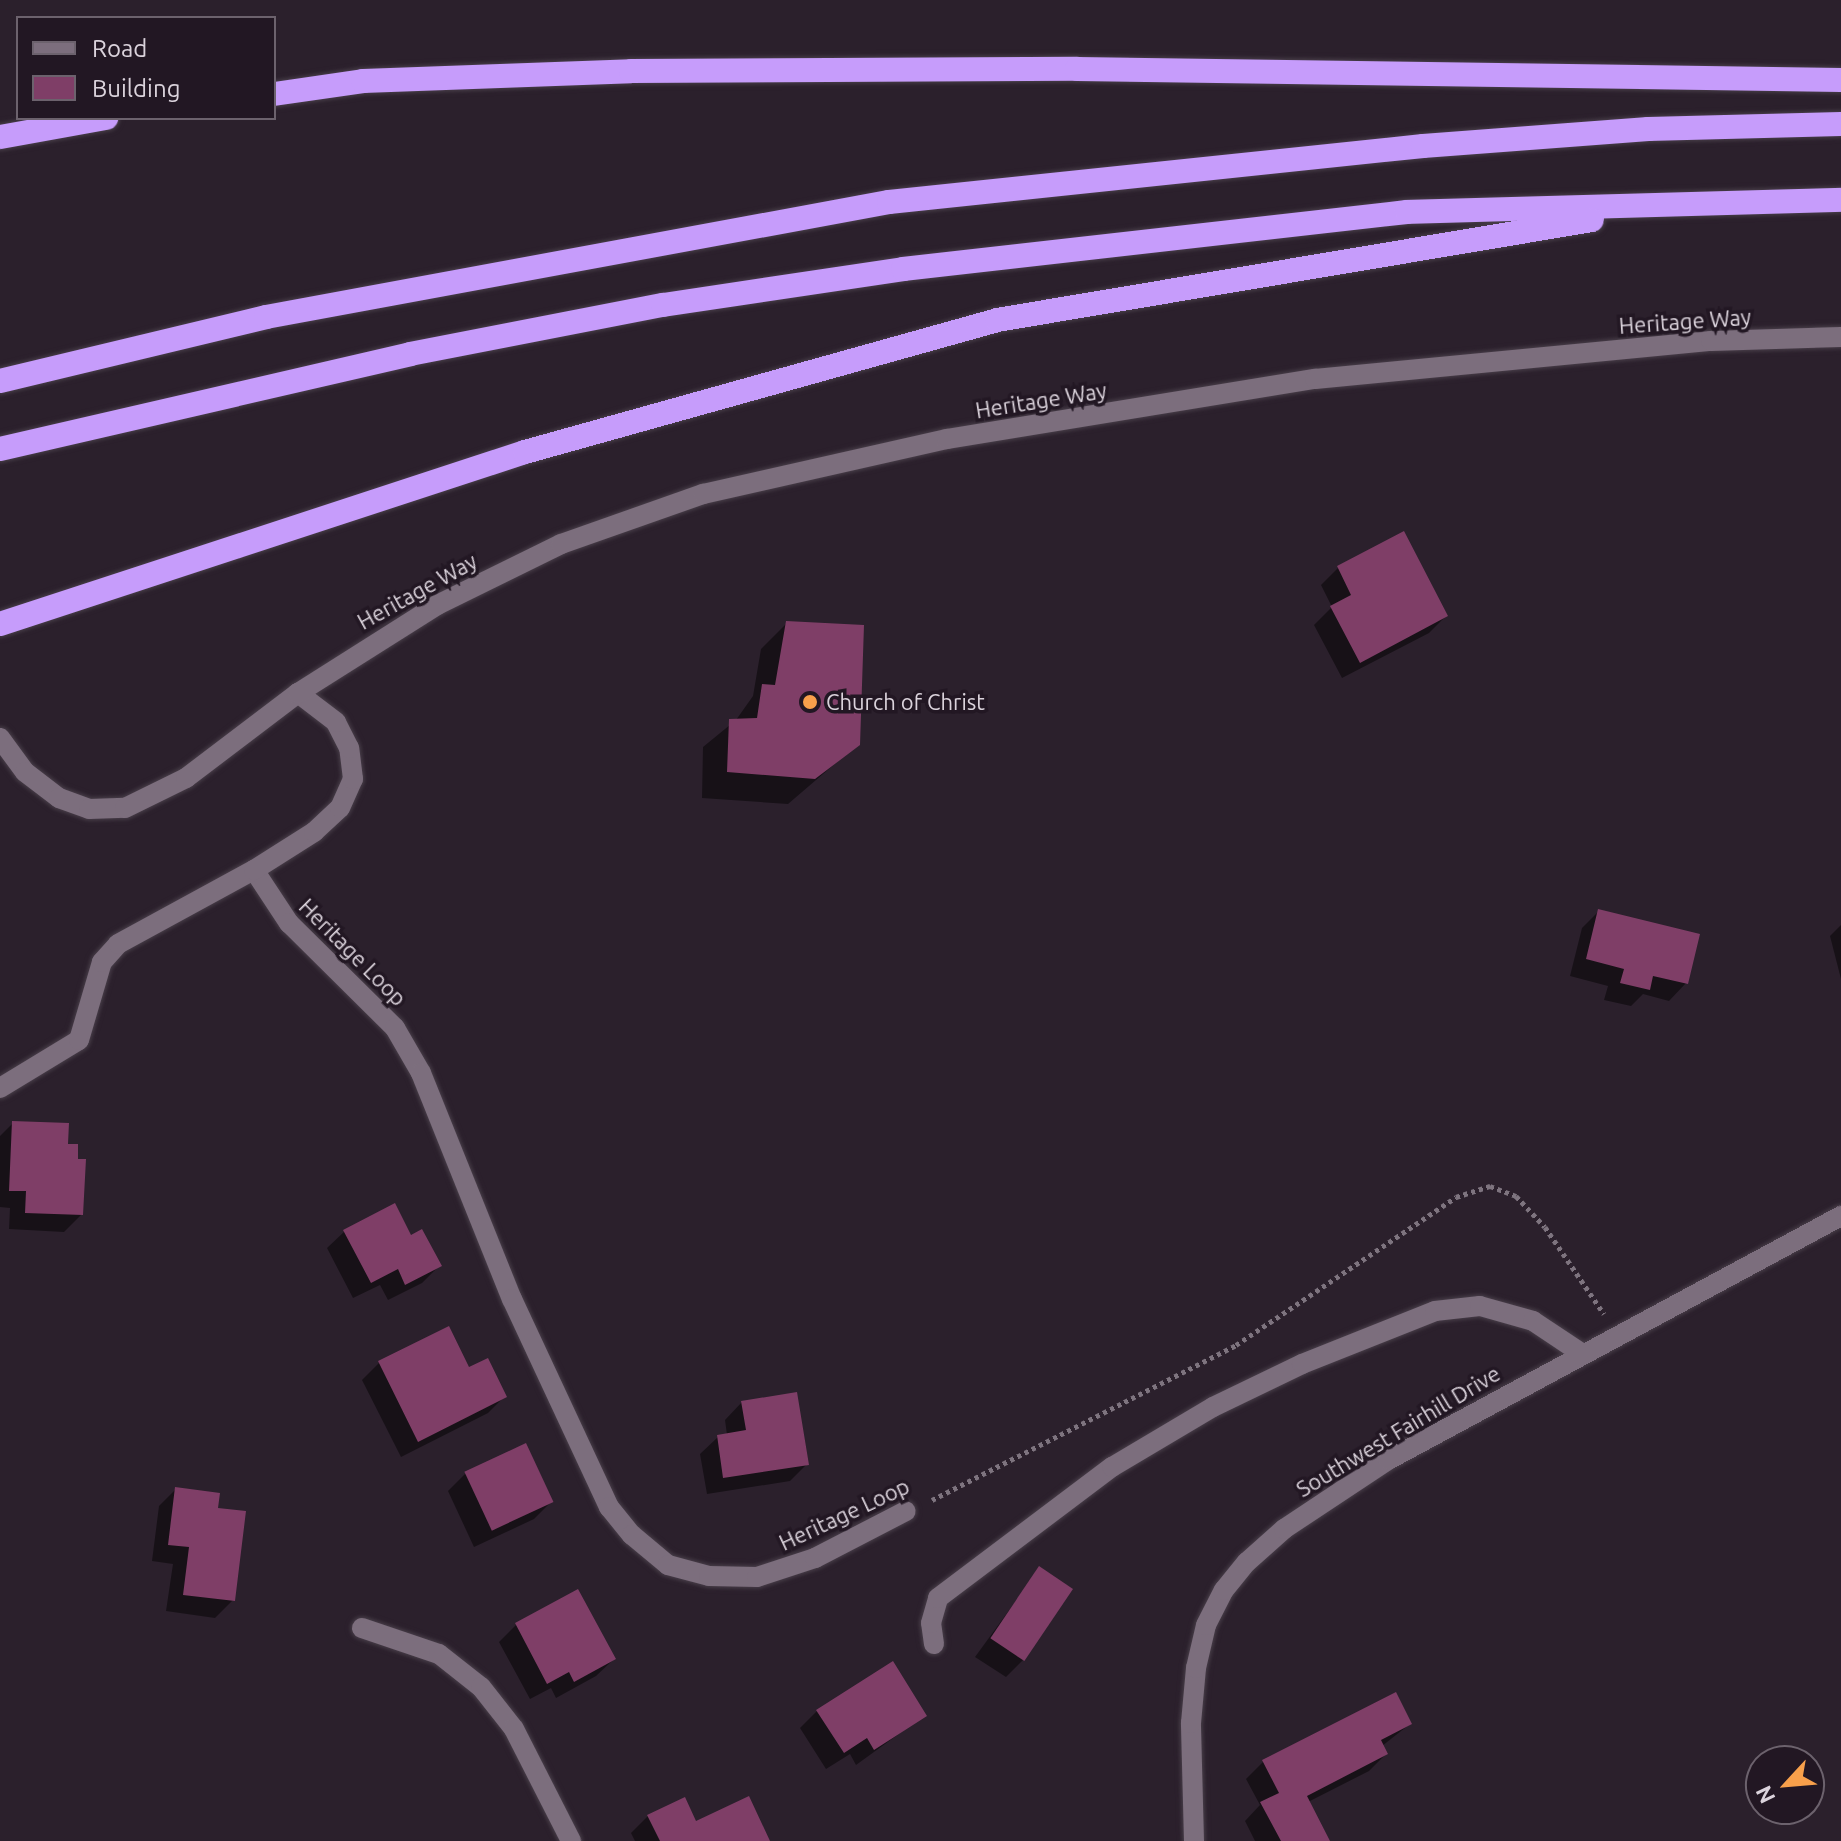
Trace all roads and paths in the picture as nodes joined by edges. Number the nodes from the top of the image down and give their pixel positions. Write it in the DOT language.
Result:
graph roads {
  1 [pos="1841,80"];
  2 [pos="276,94"];
  3 [pos="95,120"];
  4 [pos="1841,124"];
  5 [pos="0,137"];
  6 [pos="1841,200"];
  7 [pos="1688,205"];
  8 [pos="1841,337"];
  9 [pos="0,381"];
  10 [pos="0,449"];
  11 [pos="0,624"];
  12 [pos="298,693"];
  13 [pos="0,738"];
  14 [pos="254,870"];
  15 [pos="0,1088"];
  16 [pos="1841,1216"];
  17 [pos="1619,1334"];
  18 [pos="1581,1353"];
  19 [pos="906,1511"];
  20 [pos="362,1628"];
  21 [pos="934,1644"];
  22 [pos="571,1841"];
  23 [pos="1194,1841"];
  1 -- 2 [label="highway"];
  3 -- 5 [label="highway"];
  4 -- 9 [label="highway"];
  6 -- 7 [label="highway"];
  7 -- 10 [label="highway"];
  7 -- 11 [label="highway"];
  8 -- 12 [label="street, Heritage Way"];
  12 -- 13 [label="street, Heritage Way"];
  12 -- 14 [label="street"];
  14 -- 15 [label="street"];
  14 -- 19 [label="street, Heritage Loop"];
  16 -- 17 [label="street, Southwest Fairhill Drive"];
  17 -- 18 [label="street, Southwest Fairhill Drive"];
  17 -- 19 [label="path, Heritage Loop"];
  18 -- 21 [label="street"];
  18 -- 23 [label="street, Southwest Fairhill Drive"];
  20 -- 22 [label="street"];
}
